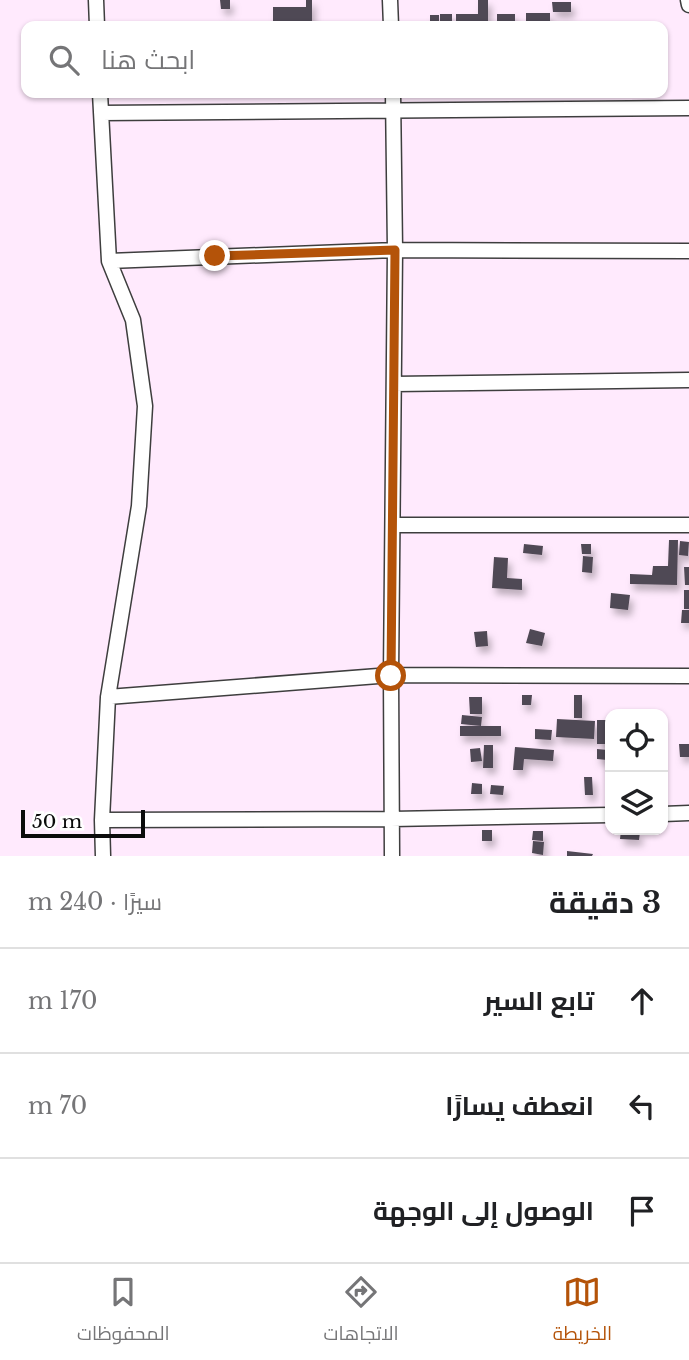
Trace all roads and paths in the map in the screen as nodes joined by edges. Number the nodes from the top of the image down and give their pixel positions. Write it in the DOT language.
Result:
graph roads {
  1 [pos="96,0"];
  2 [pos="390,0"];
  3 [pos="97,21"];
  4 [pos="391,21"];
  5 [pos="100,98"];
  6 [pos="393,98"];
  7 [pos="689,108"];
  8 [pos="394,110"];
  9 [pos="102,113"];
  10 [pos="395,250"];
  11 [pos="689,251"];
  12 [pos="109,261"];
  13 [pos="689,380"];
  14 [pos="394,384"];
  15 [pos="393,525"];
  16 [pos="689,525"];
  17 [pos="391,676"];
  18 [pos="689,676"];
  19 [pos="108,697"];
  20 [pos="689,813"];
  21 [pos="668,814"];
  22 [pos="605,815"];
  23 [pos="392,819"];
  24 [pos="102,820"];
  25 [pos="103,856"];
  26 [pos="392,856"];
  1 -- 3 [label="street"];
  2 -- 4 [label="street"];
  5 -- 9 [label="street"];
  6 -- 8 [label="street"];
  7 -- 8 [label="street"];
  8 -- 9 [label="street"];
  8 -- 10 [label="street"];
  9 -- 12 [label="street"];
  10 -- 11 [label="street"];
  10 -- 12 [label="street"];
  10 -- 14 [label="street"];
  12 -- 19 [label="street"];
  13 -- 14 [label="street"];
  14 -- 15 [label="street"];
  15 -- 16 [label="street"];
  15 -- 17 [label="street"];
  17 -- 18 [label="street"];
  17 -- 19 [label="street"];
  17 -- 23 [label="street"];
  19 -- 24 [label="street"];
  20 -- 21 [label="street"];
  22 -- 23 [label="street"];
  23 -- 24 [label="street"];
  23 -- 26 [label="street"];
  24 -- 25 [label="street"];
}
